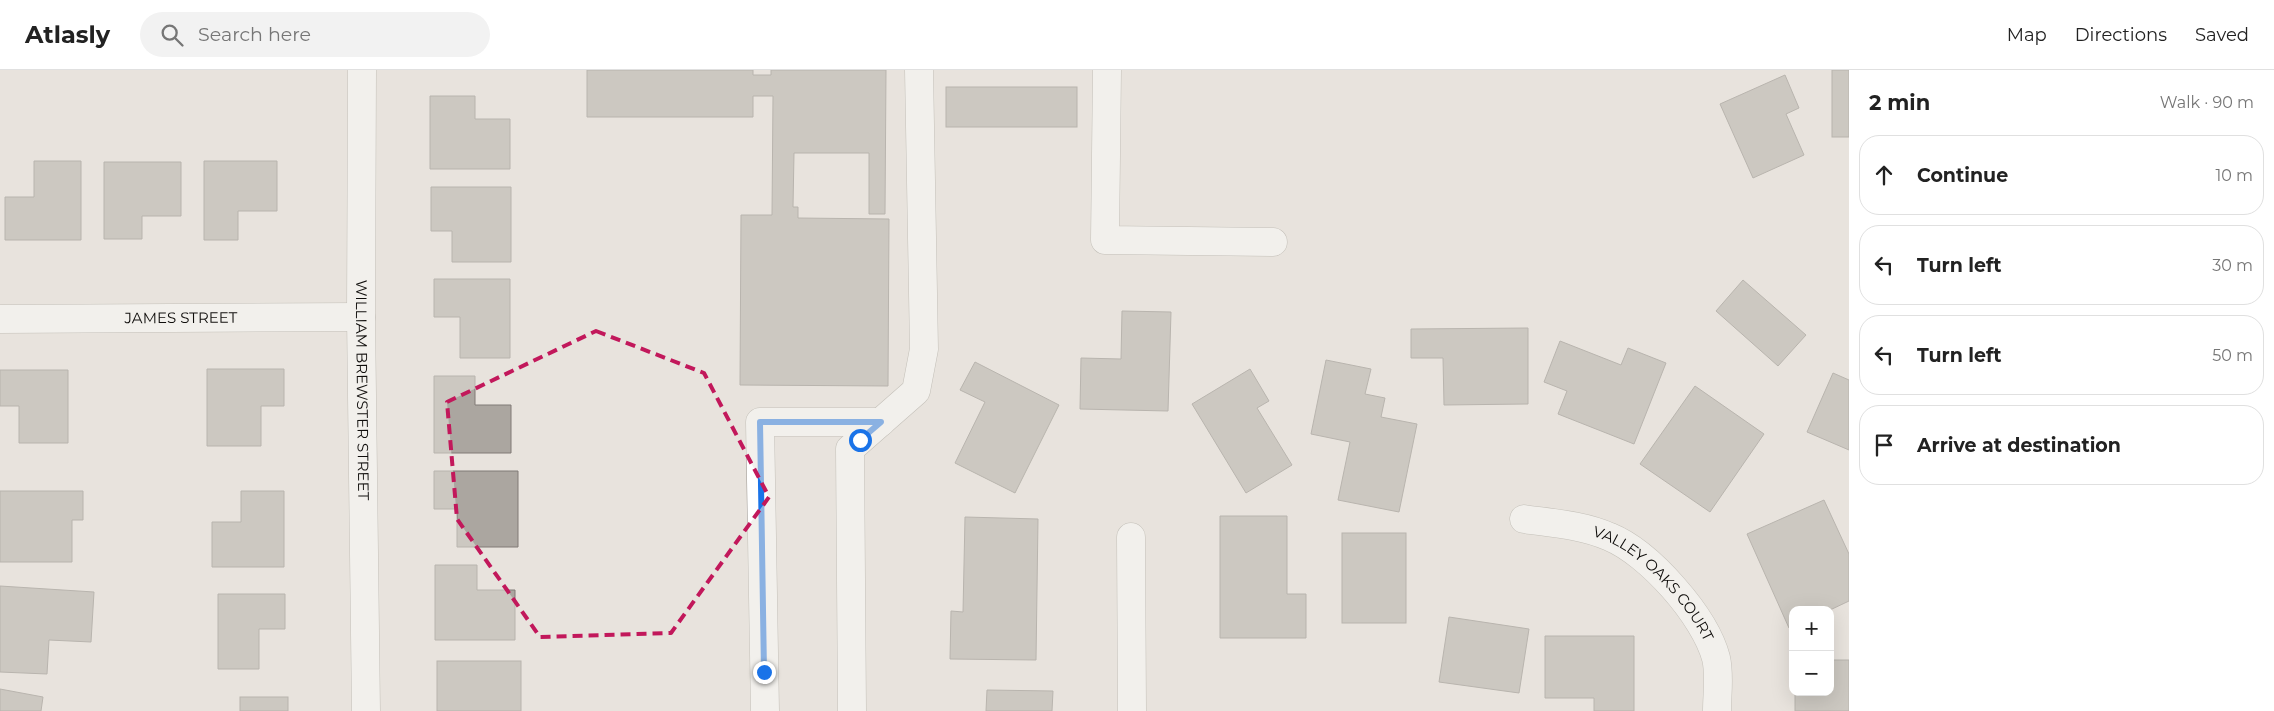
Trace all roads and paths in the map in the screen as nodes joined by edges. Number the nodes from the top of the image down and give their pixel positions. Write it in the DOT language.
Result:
graph roads {
  1 [pos="362,70"];
  2 [pos="919,70"];
  3 [pos="1107,70"];
  4 [pos="1273,242"];
  5 [pos="361,317"];
  6 [pos="0,319"];
  7 [pos="881,422"];
  8 [pos="1524,519"];
  9 [pos="1131,537"];
  10 [pos="366,711"];
  11 [pos="765,711"];
  12 [pos="852,711"];
  13 [pos="1132,711"];
  14 [pos="1717,711"];
  1 -- 5 [label="street, WILLIAM BREWSTER STREET"];
  2 -- 7 [label="street"];
  3 -- 4 [label="street"];
  5 -- 6 [label="street, JAMES STREET"];
  5 -- 10 [label="street, WILLIAM BREWSTER STREET"];
  7 -- 11 [label="street"];
  7 -- 12 [label="street"];
  8 -- 14 [label="street, VALLEY OAKS COURT"];
  9 -- 13 [label="street"];
}
